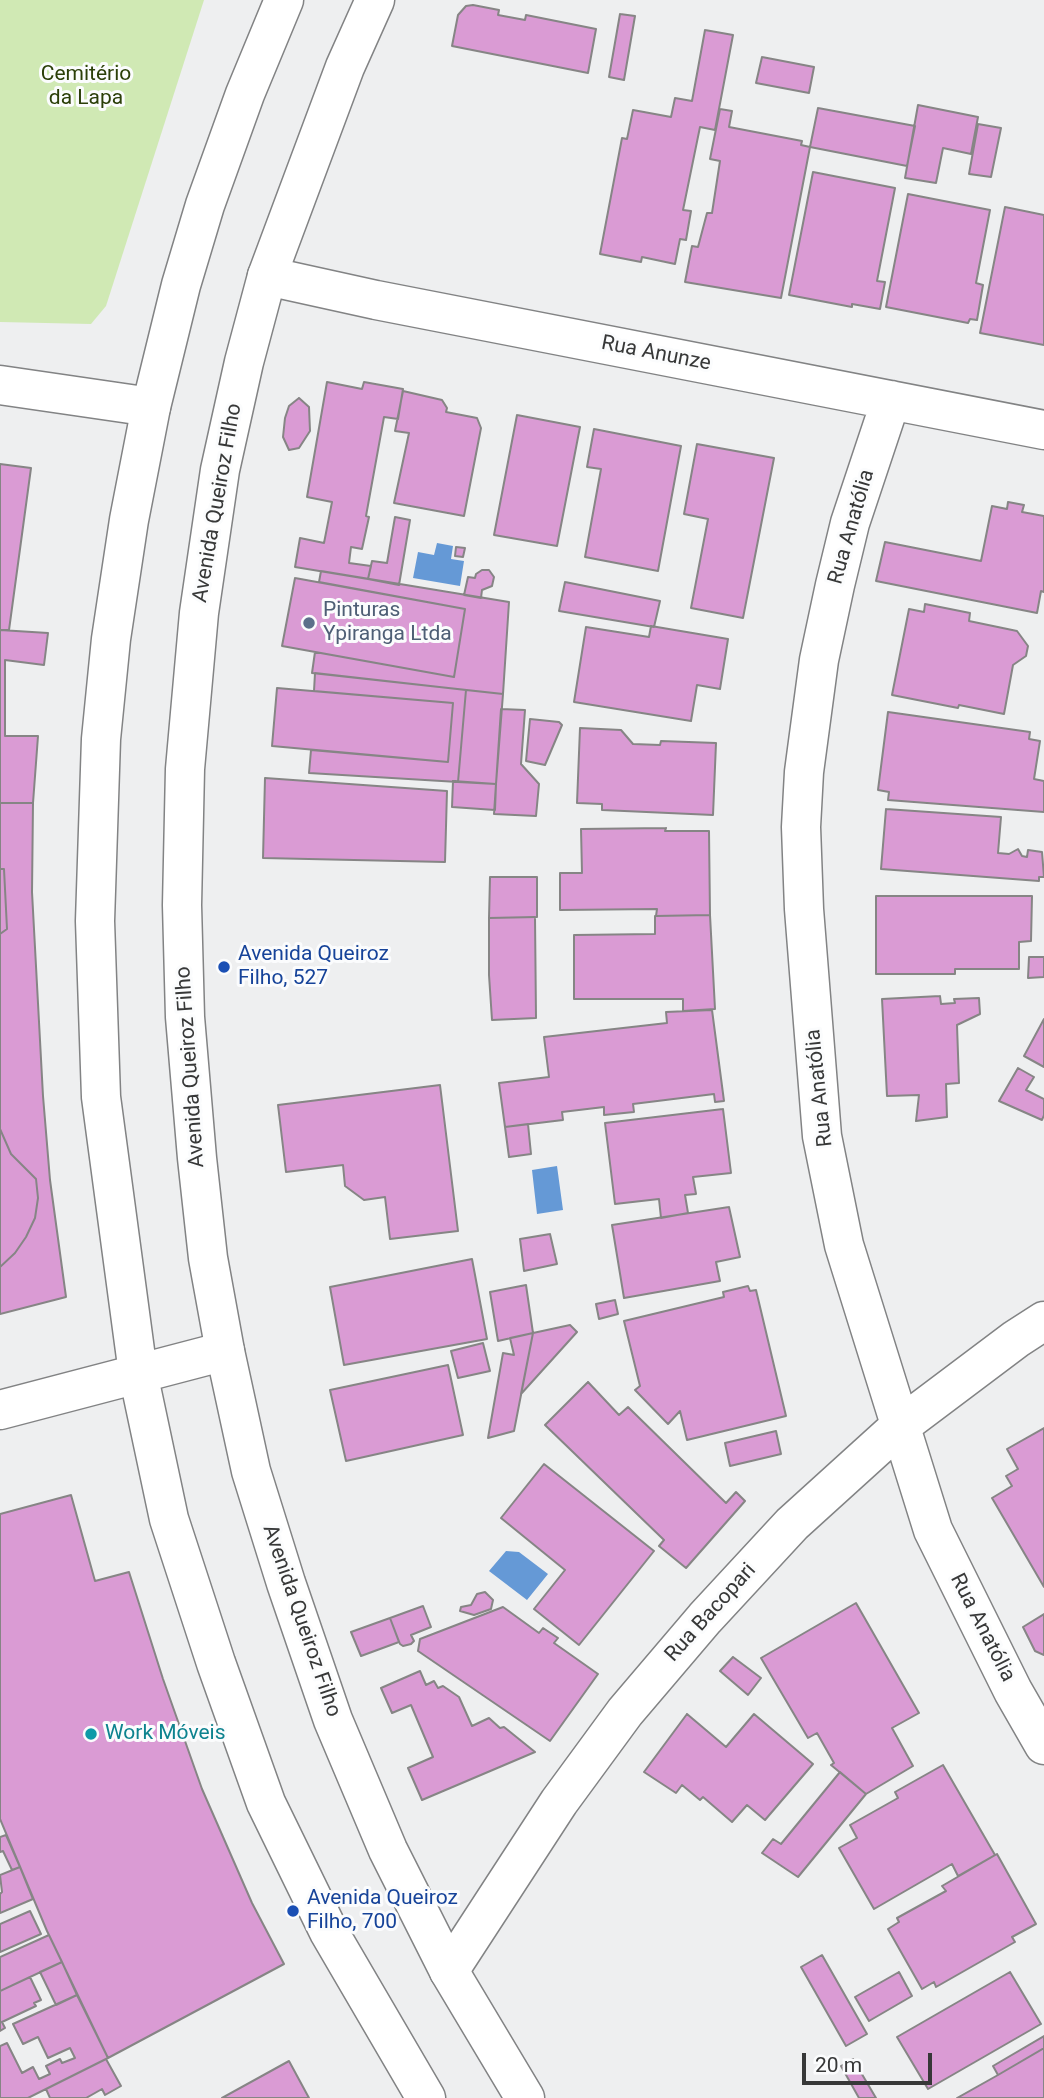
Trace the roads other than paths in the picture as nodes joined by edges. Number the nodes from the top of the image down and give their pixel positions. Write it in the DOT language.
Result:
graph roads {
  1 [pos="284,0"];
  2 [pos="375,0"];
  3 [pos="267,276"];
  4 [pos="0,386"];
  5 [pos="891,400"];
  6 [pos="151,407"];
  7 [pos="1044,430"];
  8 [pos="1044,1321"];
  9 [pos="225,1351"];
  10 [pos="138,1373"];
  11 [pos="0,1410"];
  12 [pos="900,1427"];
  13 [pos="1044,1745"];
  14 [pos="449,1971"];
  15 [pos="426,2098"];
  16 [pos="526,2098"];
  1 -- 6 [label="main road"];
  2 -- 3 [label="main road, Avenida Queiroz Filho"];
  3 -- 5 [label="main road, Rua Anunze"];
  3 -- 9 [label="main road, Avenida Queiroz Filho"];
  4 -- 6 [label="main road"];
  5 -- 7 [label="main road, Rua Anunze"];
  5 -- 12 [label="main road, Rua Anatólia"];
  6 -- 10 [label="main road"];
  8 -- 12 [label="main road, Rua Bacopari"];
  9 -- 10 [label="main road"];
  9 -- 14 [label="main road, Avenida Queiroz Filho"];
  10 -- 11 [label="main road"];
  10 -- 15 [label="main road"];
  12 -- 13 [label="main road, Rua Anatólia"];
  12 -- 14 [label="main road, Rua Bacopari"];
  14 -- 16 [label="main road, Avenida Queiroz Filho"];
}
